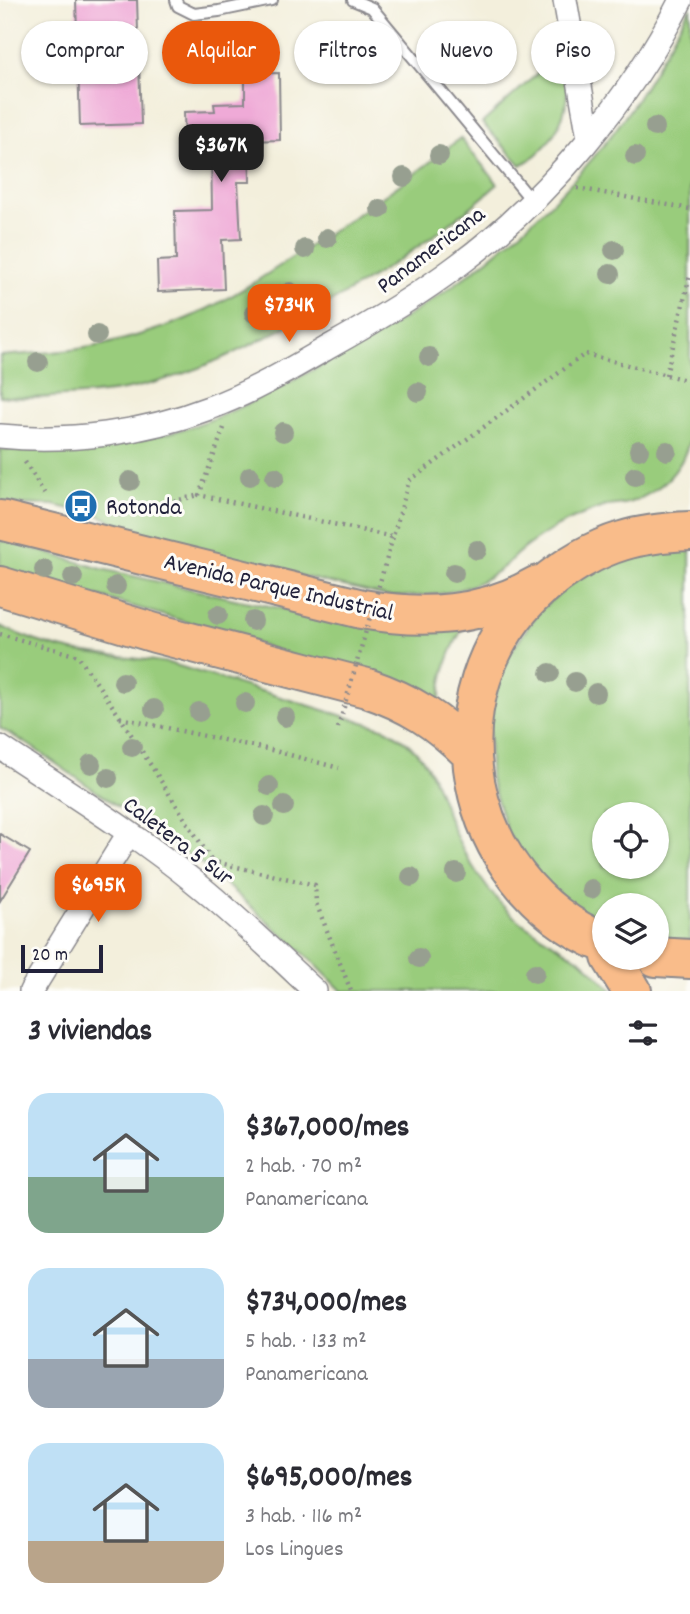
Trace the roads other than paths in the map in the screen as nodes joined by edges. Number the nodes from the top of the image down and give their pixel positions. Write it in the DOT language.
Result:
graph roads {
  1 [pos="177,0"];
  2 [pos="272,0"];
  3 [pos="353,0"];
  4 [pos="565,0"];
  5 [pos="681,0"];
  6 [pos="589,138"];
  7 [pos="532,201"];
  8 [pos="0,436"];
  9 [pos="690,503"];
  10 [pos="0,520"];
  11 [pos="674,532"];
  12 [pos="555,575"];
  13 [pos="0,586"];
  14 [pos="0,747"];
  15 [pos="471,753"];
  16 [pos="129,833"];
  17 [pos="592,939"];
  18 [pos="669,958"];
  19 [pos="690,959"];
  20 [pos="619,970"];
  21 [pos="313,990"];
  22 [pos="31,991"];
  23 [pos="632,991"];
  1 -- 2 [label="lane"];
  3 -- 7 [label="lane"];
  4 -- 6 [label="street"];
  5 -- 6 [label="street, Panamericana"];
  6 -- 7 [label="street, Panamericana"];
  7 -- 8 [label="street, Panamericana"];
  9 -- 11 [label="highway"];
  10 -- 12 [label="highway, Avenida Parque Industrial"];
  11 -- 12 [label="highway"];
  12 -- 15 [label="highway"];
  13 -- 15 [label="highway"];
  14 -- 16 [label="street, Caletera 5 Sur"];
  15 -- 17 [label="highway"];
  16 -- 21 [label="street, Caletera 5 Sur"];
  16 -- 22 [label="street"];
  18 -- 19 [label="highway"];
  20 -- 23 [label="highway"];
}
